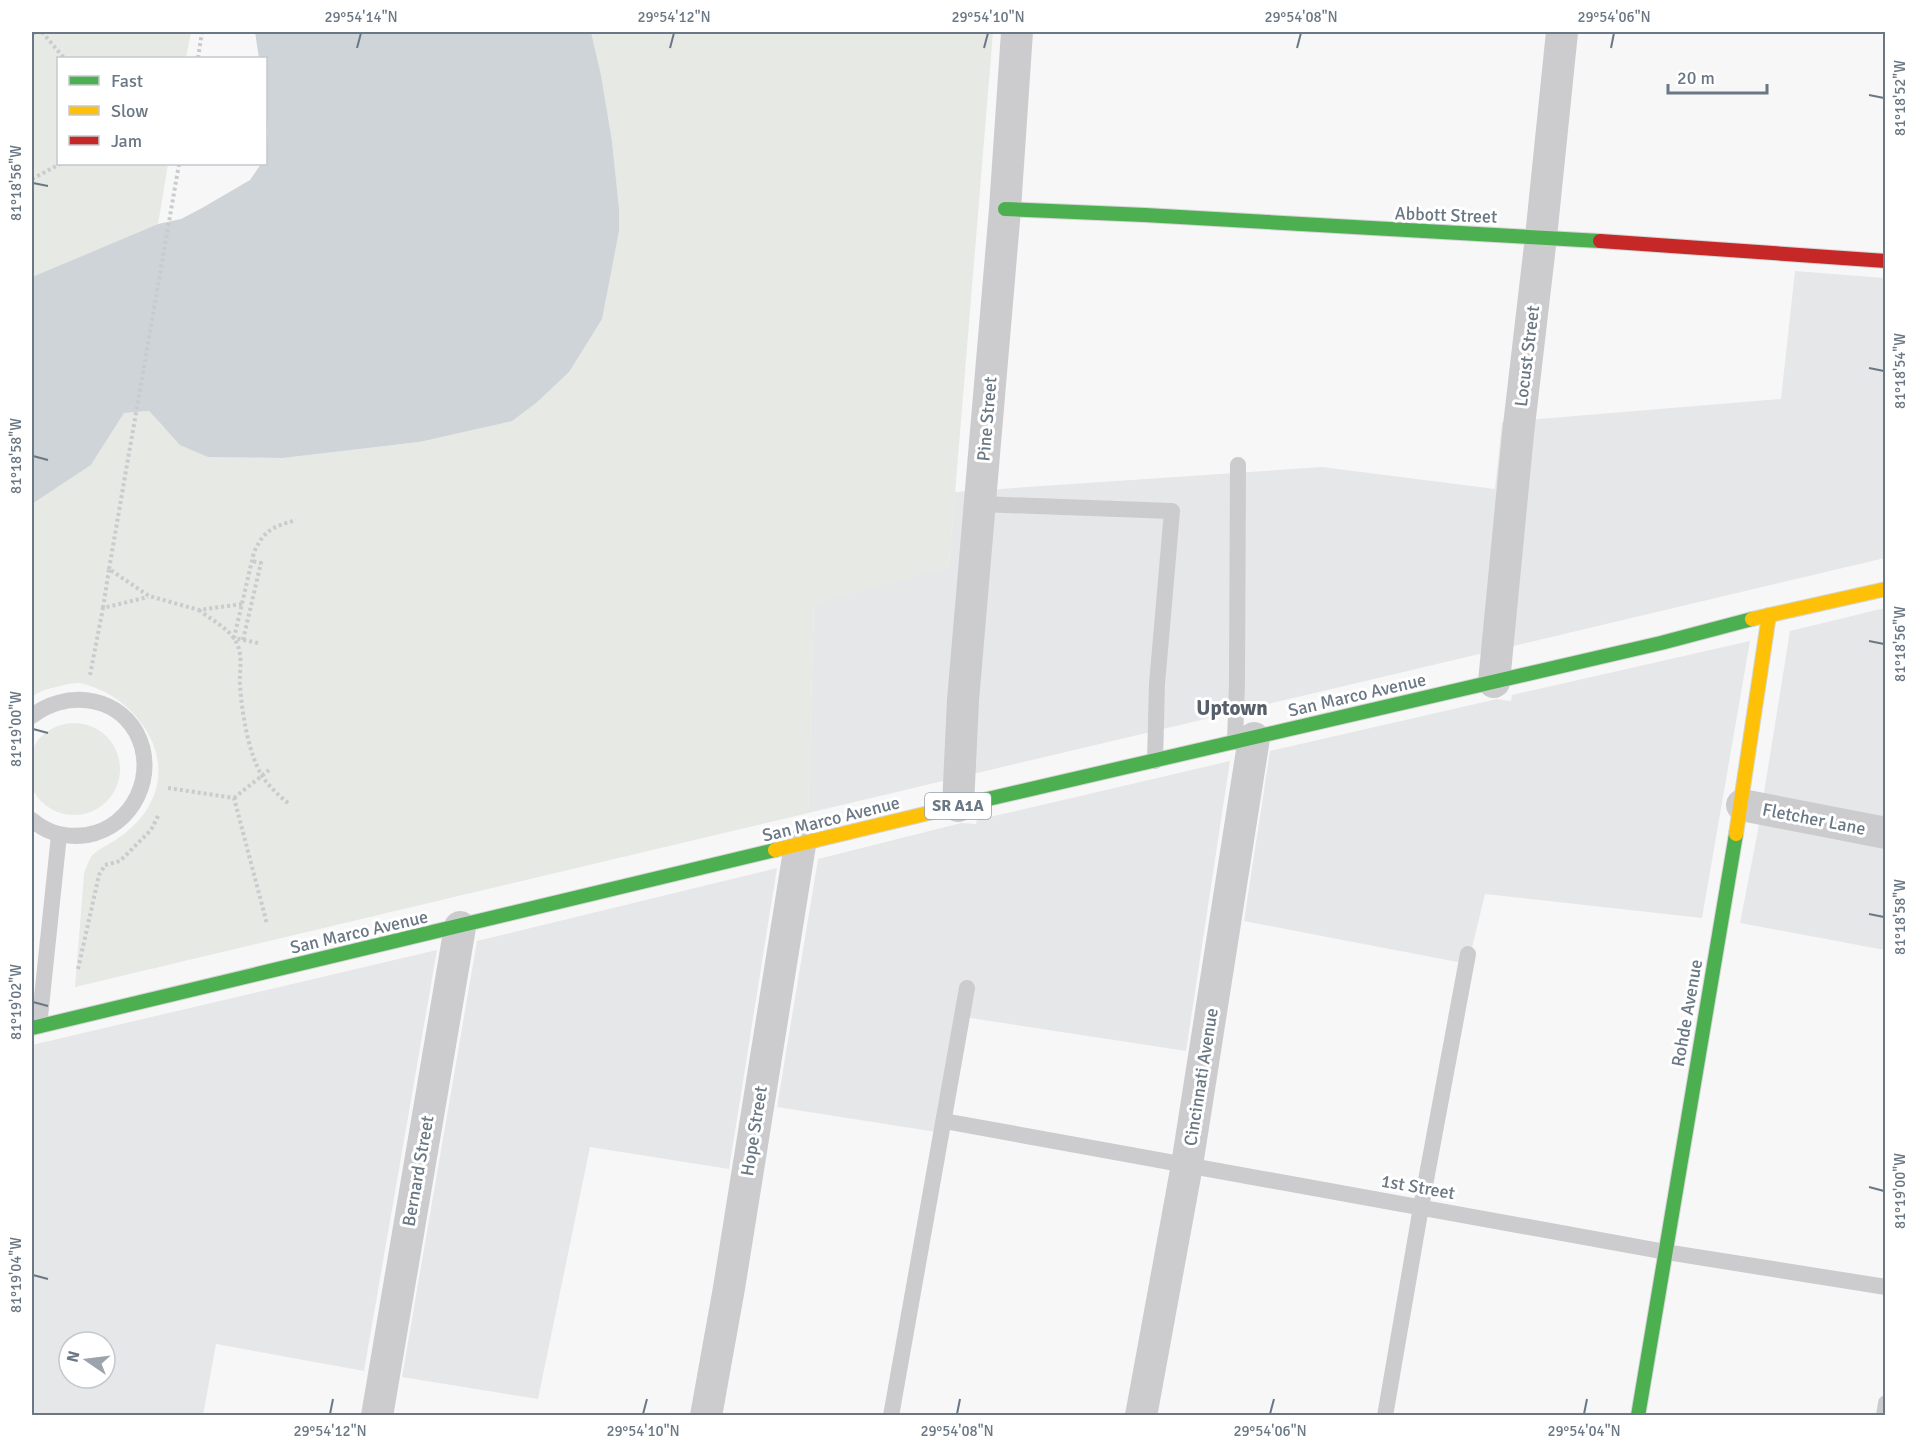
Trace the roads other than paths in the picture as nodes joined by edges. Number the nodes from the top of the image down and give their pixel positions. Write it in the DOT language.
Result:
graph roads {
  1 [pos="1017,32"];
  2 [pos="1562,32"];
  3 [pos="1005,209"];
  4 [pos="1541,237"];
  5 [pos="1886,261"];
  6 [pos="1238,465"];
  7 [pos="980,504"];
  8 [pos="1886,589"];
  9 [pos="1769,615"];
  10 [pos="1494,682"];
  11 [pos="32,716"];
  12 [pos="1244,740"];
  13 [pos="1155,761"];
  14 [pos="1742,805"];
  15 [pos="958,806"];
  16 [pos="32,820"];
  17 [pos="1886,833"];
  18 [pos="59,834"];
  19 [pos="800,845"];
  20 [pos="460,927"];
  21 [pos="1468,954"];
  22 [pos="967,988"];
  23 [pos="35,1027"];
  24 [pos="944,1121"];
  25 [pos="1187,1165"];
  26 [pos="1421,1207"];
  27 [pos="1666,1252"];
  28 [pos="1886,1287"];
  29 [pos="1886,1403"];
  30 [pos="376,1416"];
  31 [pos="706,1416"];
  32 [pos="891,1416"];
  33 [pos="1141,1416"];
  34 [pos="1385,1416"];
  35 [pos="1638,1416"];
  36 [pos="1884,1416"];
  1 -- 3 [label="street, Pine Street"];
  2 -- 4 [label="street, Locust Street"];
  3 -- 4 [label="main road, Abbott Street"];
  3 -- 7 [label="street, Pine Street"];
  4 -- 5 [label="main road, Abbott Street"];
  4 -- 10 [label="street, Locust Street"];
  6 -- 12 [label="lane"];
  7 -- 13 [label="lane"];
  7 -- 15 [label="street, Pine Street"];
  8 -- 9 [label="main road, San Marco Avenue / SR A1A"];
  9 -- 10 [label="main road, San Marco Avenue / SR A1A"];
  9 -- 14 [label="main road, Rohde Avenue"];
  10 -- 12 [label="main road, San Marco Avenue / SR A1A"];
  11 -- 18 [label="lane"];
  12 -- 13 [label="main road, San Marco Avenue / SR A1A"];
  12 -- 25 [label="street, Cincinnati Avenue"];
  13 -- 15 [label="main road, San Marco Avenue / SR A1A"];
  14 -- 17 [label="street, Fletcher Lane"];
  14 -- 27 [label="main road, Rohde Avenue"];
  15 -- 19 [label="main road, San Marco Avenue / SR A1A"];
  16 -- 18 [label="lane"];
  18 -- 23 [label="lane"];
  19 -- 20 [label="main road, San Marco Avenue / SR A1A"];
  19 -- 31 [label="street, Hope Street"];
  20 -- 23 [label="main road, San Marco Avenue / SR A1A"];
  20 -- 30 [label="street, Bernard Street"];
  21 -- 26 [label="lane"];
  22 -- 24 [label="lane"];
  24 -- 25 [label="lane, 1st Street"];
  24 -- 32 [label="lane"];
  25 -- 26 [label="lane, 1st Street"];
  25 -- 33 [label="street, Cincinnati Avenue"];
  26 -- 27 [label="lane, 1st Street"];
  26 -- 34 [label="lane"];
  27 -- 28 [label="lane, 1st Street"];
  27 -- 35 [label="main road, Rohde Avenue"];
  29 -- 36 [label="lane"];
}
